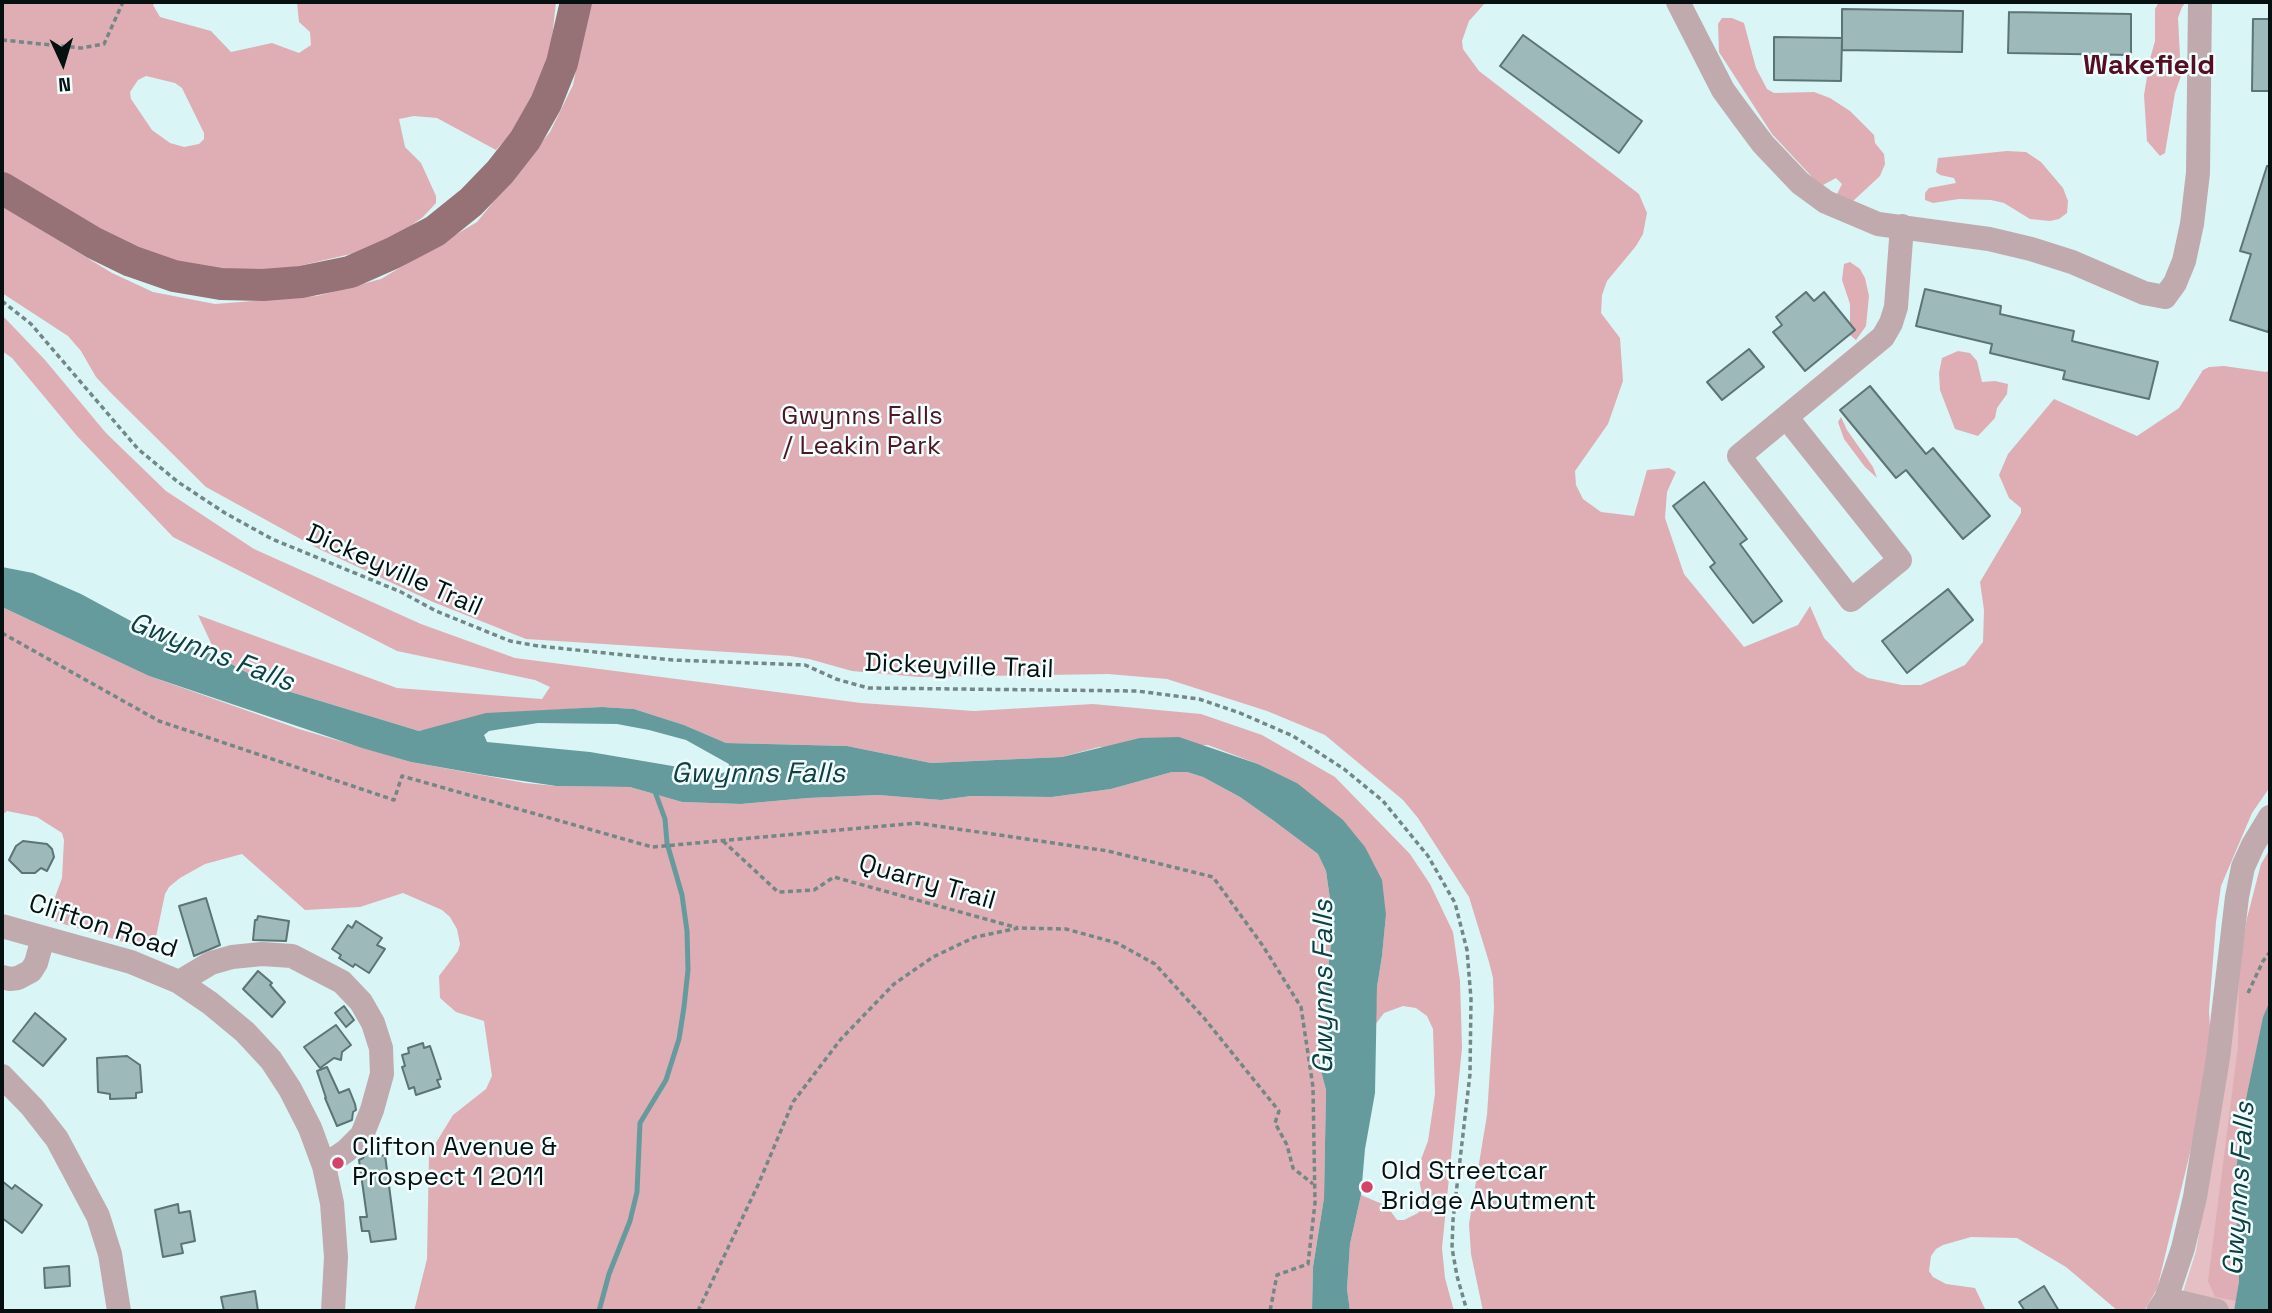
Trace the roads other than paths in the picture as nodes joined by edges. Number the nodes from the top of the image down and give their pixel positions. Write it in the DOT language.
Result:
graph roads {
  1 [pos="576,2"];
  2 [pos="1678,2"];
  3 [pos="2200,2"];
  4 [pos="2,188"];
  5 [pos="1902,226"];
  6 [pos="1787,418"];
  7 [pos="2270,817"];
  8 [pos="2,926"];
  9 [pos="43,938"];
  10 [pos="2,977"];
  11 [pos="179,982"];
  12 [pos="2,1076"];
  13 [pos="324,1166"];
  14 [pos="2162,1305"];
  15 [pos="2210,1310"];
  16 [pos="119,1311"];
  17 [pos="333,1311"];
  1 -- 4 [label="main road"];
  2 -- 5 [label="street"];
  3 -- 5 [label="street"];
  5 -- 6 [label="street"];
  6 -- 6 [label="street"];
  7 -- 14 [label="street"];
  8 -- 9 [label="street, Clifton Road"];
  9 -- 10 [label="street"];
  9 -- 11 [label="street, Clifton Road"];
  11 -- 13 [label="street, Clifton Road"];
  11 -- 13 [label="street"];
  12 -- 16 [label="street"];
  13 -- 17 [label="street, Clifton Road"];
  14 -- 15 [label="street"];
}
